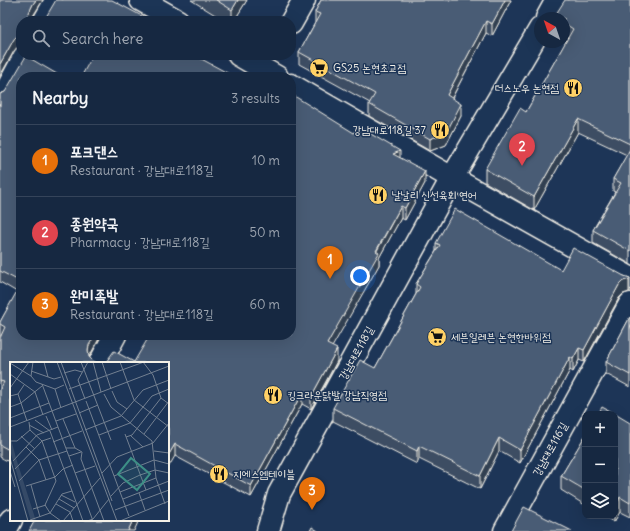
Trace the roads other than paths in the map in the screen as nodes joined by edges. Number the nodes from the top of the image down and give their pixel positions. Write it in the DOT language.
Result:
graph roads {
  1 [pos="52,0"];
  2 [pos="141,0"];
  3 [pos="304,0"];
  4 [pos="557,0"];
  5 [pos="550,12"];
  6 [pos="44,16"];
  7 [pos="169,16"];
  8 [pos="295,16"];
  9 [pos="534,39"];
  10 [pos="19,60"];
  11 [pos="249,60"];
  12 [pos="269,70"];
  13 [pos="296,88"];
  14 [pos="0,96"];
  15 [pos="452,178"];
  16 [pos="630,278"];
  17 [pos="630,304"];
  18 [pos="113,340"];
  19 [pos="101,362"];
  20 [pos="10,521"];
  21 [pos="5,531"];
  22 [pos="268,531"];
  23 [pos="505,531"];
  1 -- 6 [label="lane"];
  2 -- 7 [label="street"];
  3 -- 8 [label="street"];
  4 -- 5 [label="street"];
  9 -- 15 [label="street, 강남대로118길"];
  10 -- 14 [label="lane"];
  11 -- 12 [label="street"];
  13 -- 15 [label="street"];
  15 -- 16 [label="street"];
  15 -- 22 [label="street, 강남대로118길"];
  17 -- 23 [label="street, 강남대로116길"];
  18 -- 19 [label="street"];
  20 -- 21 [label="street"];
}
